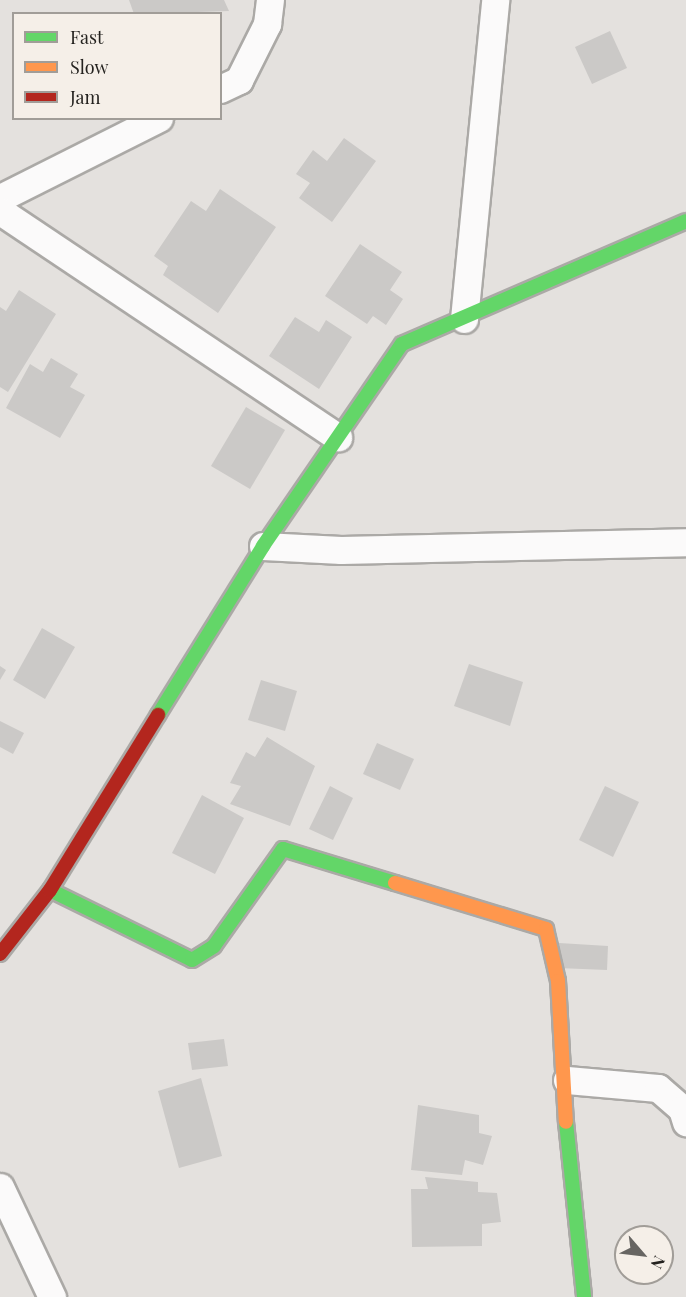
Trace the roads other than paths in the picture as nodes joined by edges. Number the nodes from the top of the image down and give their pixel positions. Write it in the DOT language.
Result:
graph roads {
  1 [pos="270,0"];
  2 [pos="495,0"];
  3 [pos="222,88"];
  4 [pos="155,120"];
  5 [pos="0,198"];
  6 [pos="0,212"];
  7 [pos="686,220"];
  8 [pos="464,319"];
  9 [pos="338,437"];
  10 [pos="686,542"];
  11 [pos="263,546"];
  12 [pos="50,890"];
  13 [pos="0,954"];
  14 [pos="567,1080"];
  15 [pos="686,1122"];
  16 [pos="0,1187"];
  17 [pos="52,1297"];
  18 [pos="584,1297"];
  1 -- 3 [label="street"];
  2 -- 8 [label="street"];
  4 -- 5 [label="street"];
  6 -- 9 [label="street"];
  7 -- 8 [label="street"];
  8 -- 9 [label="street"];
  9 -- 11 [label="street"];
  10 -- 11 [label="street"];
  11 -- 12 [label="street"];
  12 -- 13 [label="street"];
  12 -- 14 [label="street"];
  14 -- 15 [label="street"];
  14 -- 18 [label="street"];
  16 -- 17 [label="street"];
}
